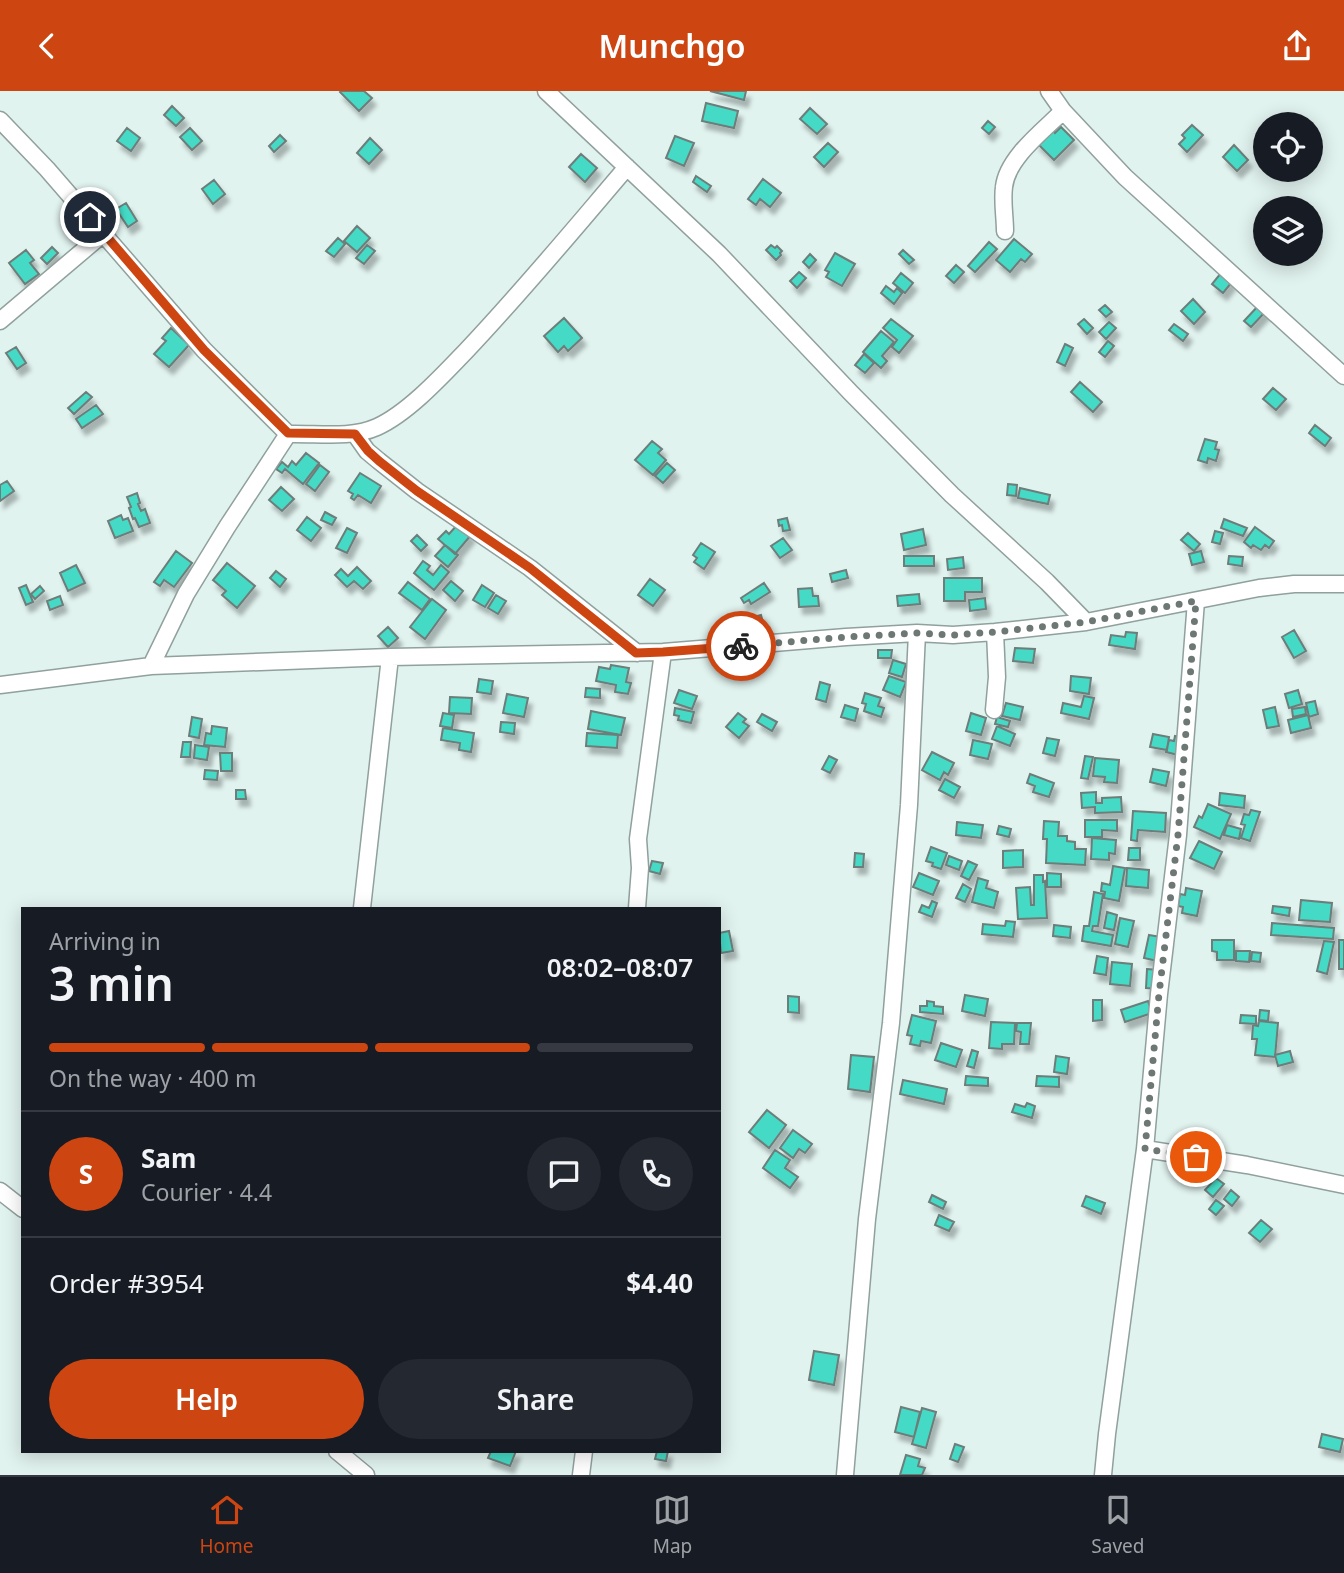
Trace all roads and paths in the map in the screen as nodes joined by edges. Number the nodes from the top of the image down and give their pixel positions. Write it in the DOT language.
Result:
graph roads {
  1 [pos="546,91"];
  2 [pos="1049,91"];
  3 [pos="1063,111"];
  4 [pos="0,120"];
  5 [pos="627,167"];
  6 [pos="1005,231"];
  7 [pos="104,233"];
  8 [pos="0,321"];
  9 [pos="1344,376"];
  10 [pos="288,433"];
  11 [pos="355,434"];
  12 [pos="1344,584"];
  13 [pos="1196,601"];
  14 [pos="1086,622"];
  15 [pos="995,632"];
  16 [pos="917,633"];
  17 [pos="663,652"];
  18 [pos="636,653"];
  19 [pos="390,657"];
  20 [pos="151,666"];
  21 [pos="0,685"];
  22 [pos="994,711"];
  23 [pos="362,907"];
  24 [pos="637,907"];
  25 [pos="1145,1149"];
  26 [pos="1344,1185"];
  27 [pos="0,1191"];
  28 [pos="21,1207"];
  29 [pos="339,1453"];
  30 [pos="584,1453"];
  31 [pos="366,1475"];
  32 [pos="581,1475"];
  33 [pos="845,1475"];
  34 [pos="1103,1475"];
  1 -- 5 [label="street"];
  2 -- 3 [label="street"];
  3 -- 6 [label="street"];
  3 -- 9 [label="street"];
  4 -- 7 [label="street"];
  5 -- 11 [label="street"];
  5 -- 14 [label="street"];
  7 -- 8 [label="street"];
  7 -- 10 [label="street"];
  10 -- 11 [label="street"];
  10 -- 20 [label="street"];
  11 -- 18 [label="street"];
  12 -- 13 [label="street"];
  13 -- 14 [label="street"];
  13 -- 25 [label="street"];
  14 -- 15 [label="street"];
  15 -- 16 [label="street"];
  15 -- 22 [label="street"];
  16 -- 17 [label="street"];
  16 -- 33 [label="street"];
  17 -- 18 [label="street"];
  17 -- 24 [label="street"];
  18 -- 19 [label="street"];
  19 -- 20 [label="street"];
  19 -- 23 [label="street"];
  20 -- 21 [label="street"];
  25 -- 26 [label="street"];
  25 -- 34 [label="street"];
  27 -- 28 [label="street"];
  29 -- 31 [label="street"];
  30 -- 32 [label="street"];
}
